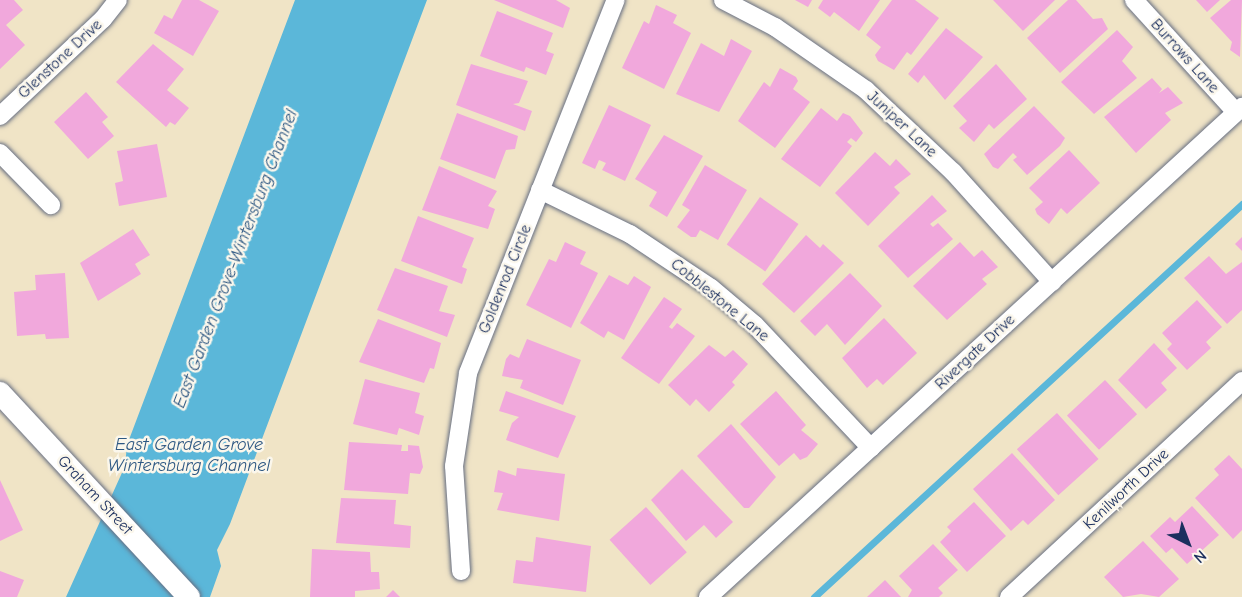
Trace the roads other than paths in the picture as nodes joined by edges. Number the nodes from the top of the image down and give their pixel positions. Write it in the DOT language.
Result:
graph roads {
  1 [pos="117,0"];
  2 [pos="616,0"];
  3 [pos="723,0"];
  4 [pos="1134,0"];
  5 [pos="1239,110"];
  6 [pos="0,116"];
  7 [pos="0,153"];
  8 [pos="540,190"];
  9 [pos="51,205"];
  10 [pos="1052,282"];
  11 [pos="1242,381"];
  12 [pos="0,393"];
  13 [pos="871,448"];
  14 [pos="460,571"];
  15 [pos="189,597"];
  16 [pos="708,597"];
  17 [pos="1009,597"];
  1 -- 6 [label="street, Glenstone Drive"];
  2 -- 8 [label="street, Goldenrod Circle"];
  3 -- 10 [label="street, Juniper Lane"];
  4 -- 5 [label="street, Burrows Lane"];
  5 -- 10 [label="street, Rivergate Drive"];
  7 -- 9 [label="street"];
  8 -- 13 [label="street, Cobblestone Lane"];
  8 -- 14 [label="street, Goldenrod Circle"];
  10 -- 13 [label="street, Rivergate Drive"];
  11 -- 17 [label="street, Kenilworth Drive"];
  12 -- 15 [label="street, Graham Street"];
  13 -- 16 [label="street, Rivergate Drive"];
}
